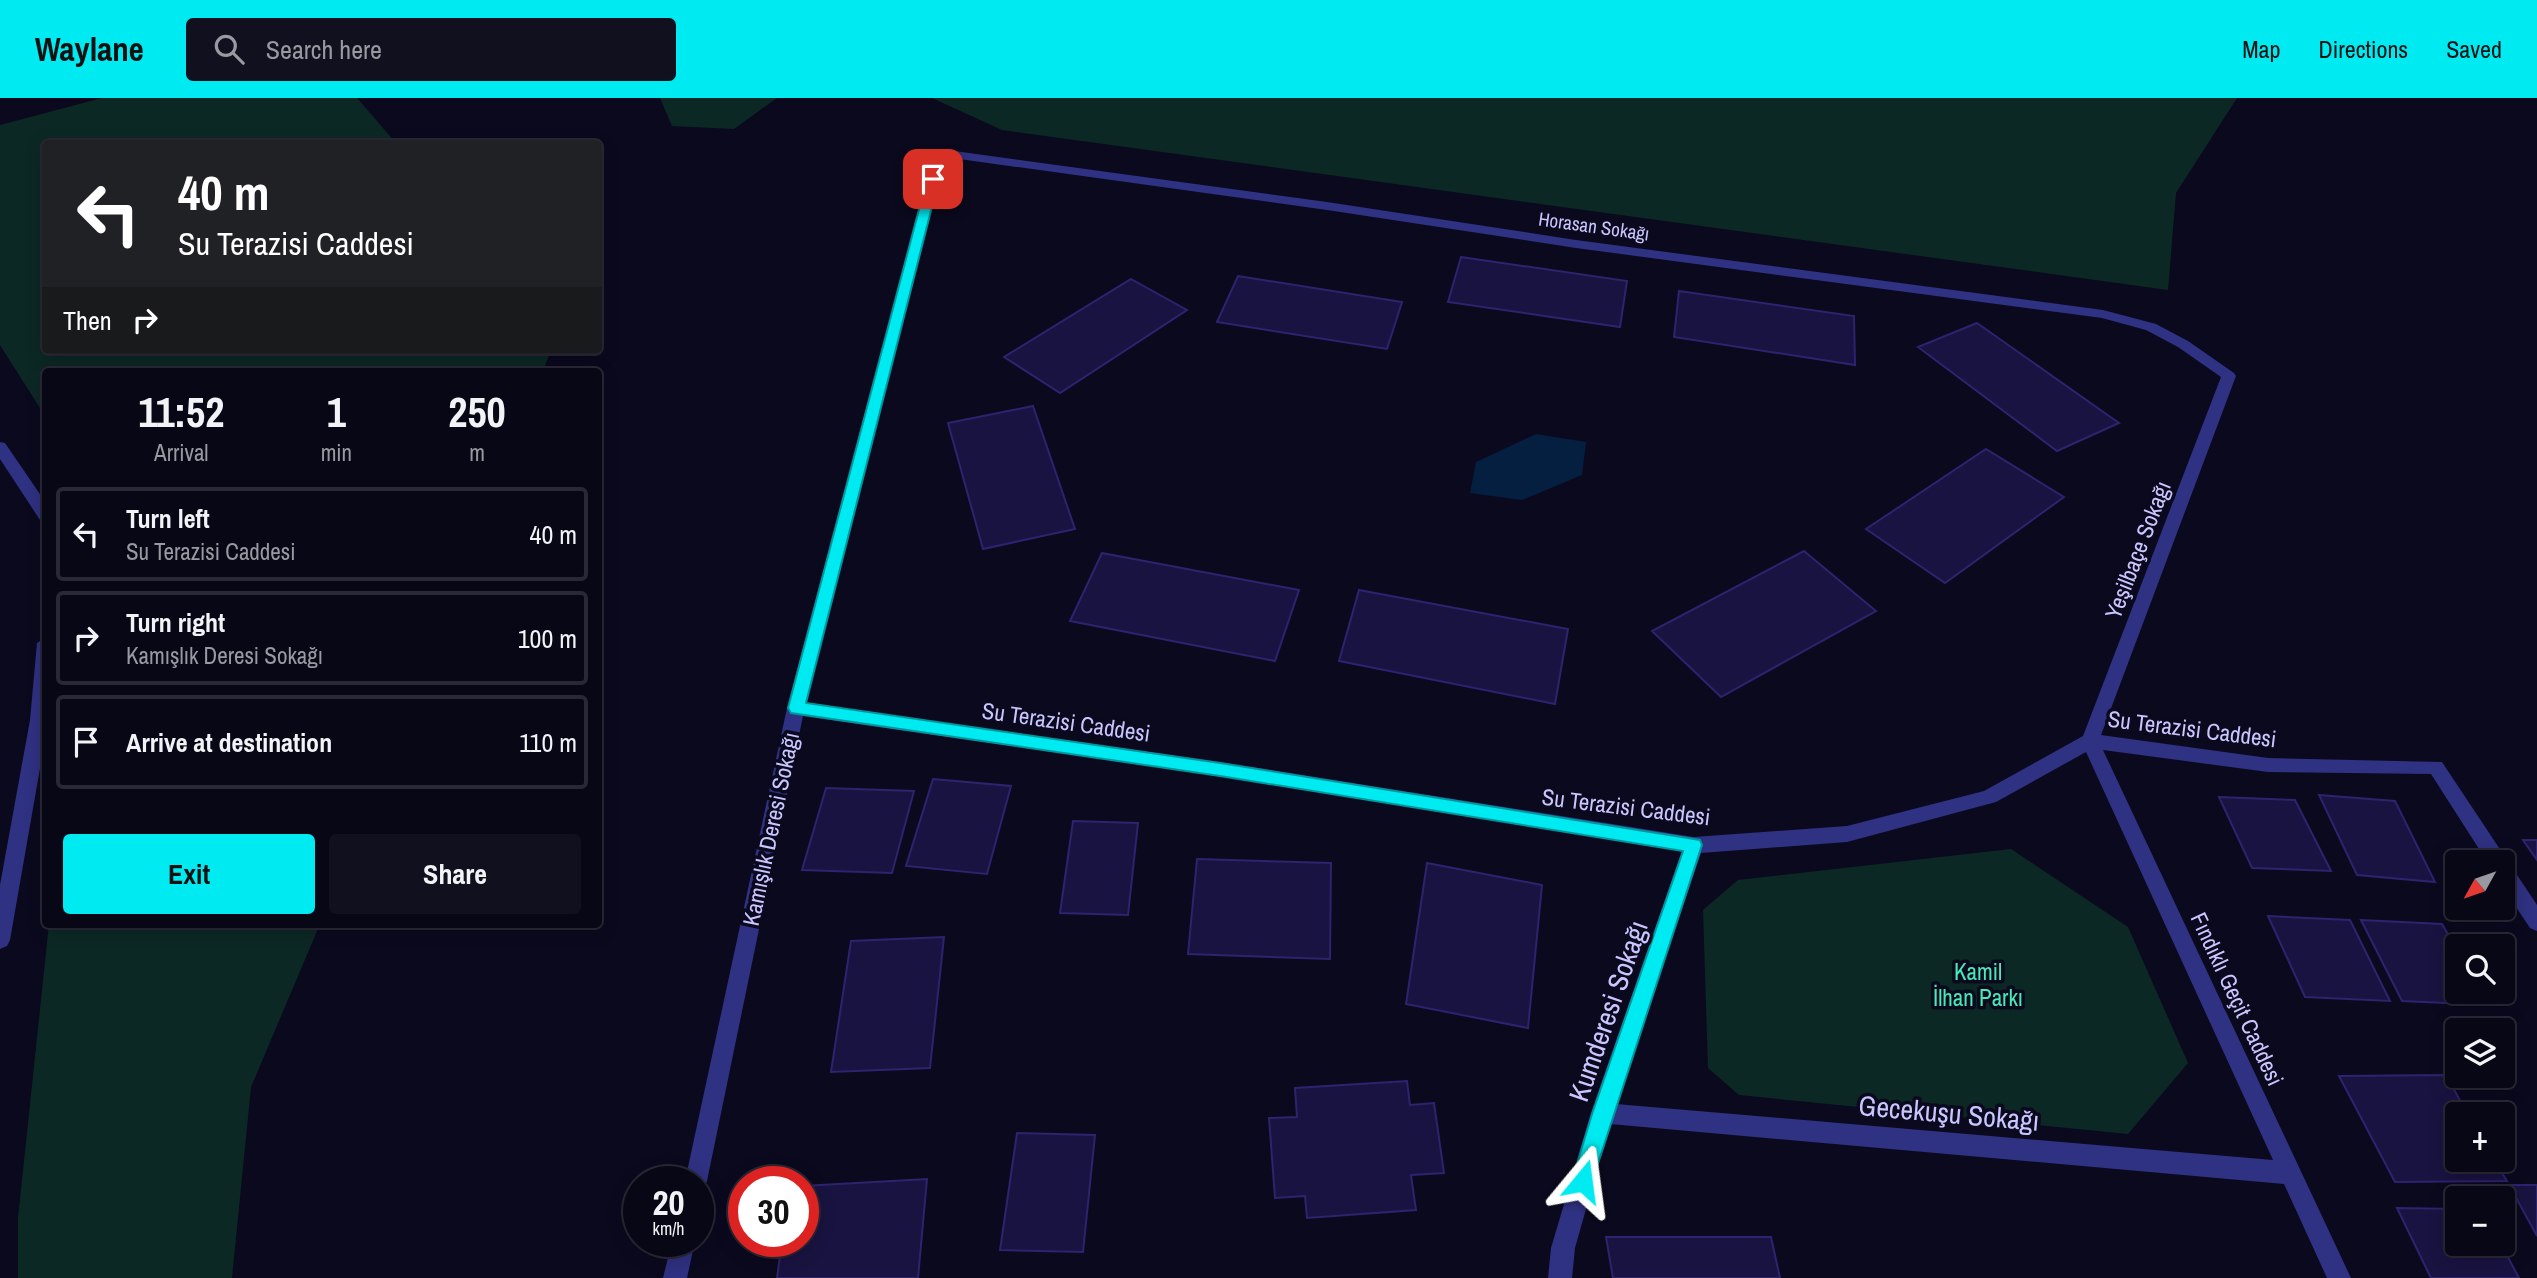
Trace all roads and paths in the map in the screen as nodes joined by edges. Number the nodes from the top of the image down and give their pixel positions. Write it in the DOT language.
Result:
graph roads {
  1 [pos="940,153"];
  2 [pos="2229,376"];
  3 [pos="0,447"];
  4 [pos="42,510"];
  5 [pos="42,682"];
  6 [pos="796,708"];
  7 [pos="2090,741"];
  8 [pos="1694,845"];
  9 [pos="2490,850"];
  10 [pos="2515,889"];
  11 [pos="2537,922"];
  12 [pos="0,940"];
  13 [pos="1602,1114"];
  14 [pos="699,1166"];
  15 [pos="2290,1172"];
  16 [pos="680,1257"];
  17 [pos="675,1278"];
  18 [pos="1560,1278"];
  19 [pos="2339,1278"];
  1 -- 2 [label="street, Horasan Sokağı"];
  1 -- 6 [label="street, Kamışlık Deresi Sokağı"];
  2 -- 7 [label="street, Yeşilbaçe Sokağı"];
  3 -- 4 [label="street"];
  5 -- 12 [label="street"];
  6 -- 8 [label="street, Su Terazisi Caddesi"];
  6 -- 14 [label="street, Kamışlık Deresi Sokağı"];
  7 -- 8 [label="street, Su Terazisi Caddesi"];
  7 -- 9 [label="street, Su Terazisi Caddesi"];
  7 -- 15 [label="street, Fındıklı Geçit Caddesi"];
  8 -- 13 [label="street, Kumderesi Sokağı"];
  10 -- 11 [label="street"];
  13 -- 15 [label="street, Gecekuşu Sokağı"];
  13 -- 18 [label="street, Kumderesi Sokağı"];
  15 -- 19 [label="street, Fındıklı Geçit Caddesi"];
  16 -- 17 [label="street"];
}
